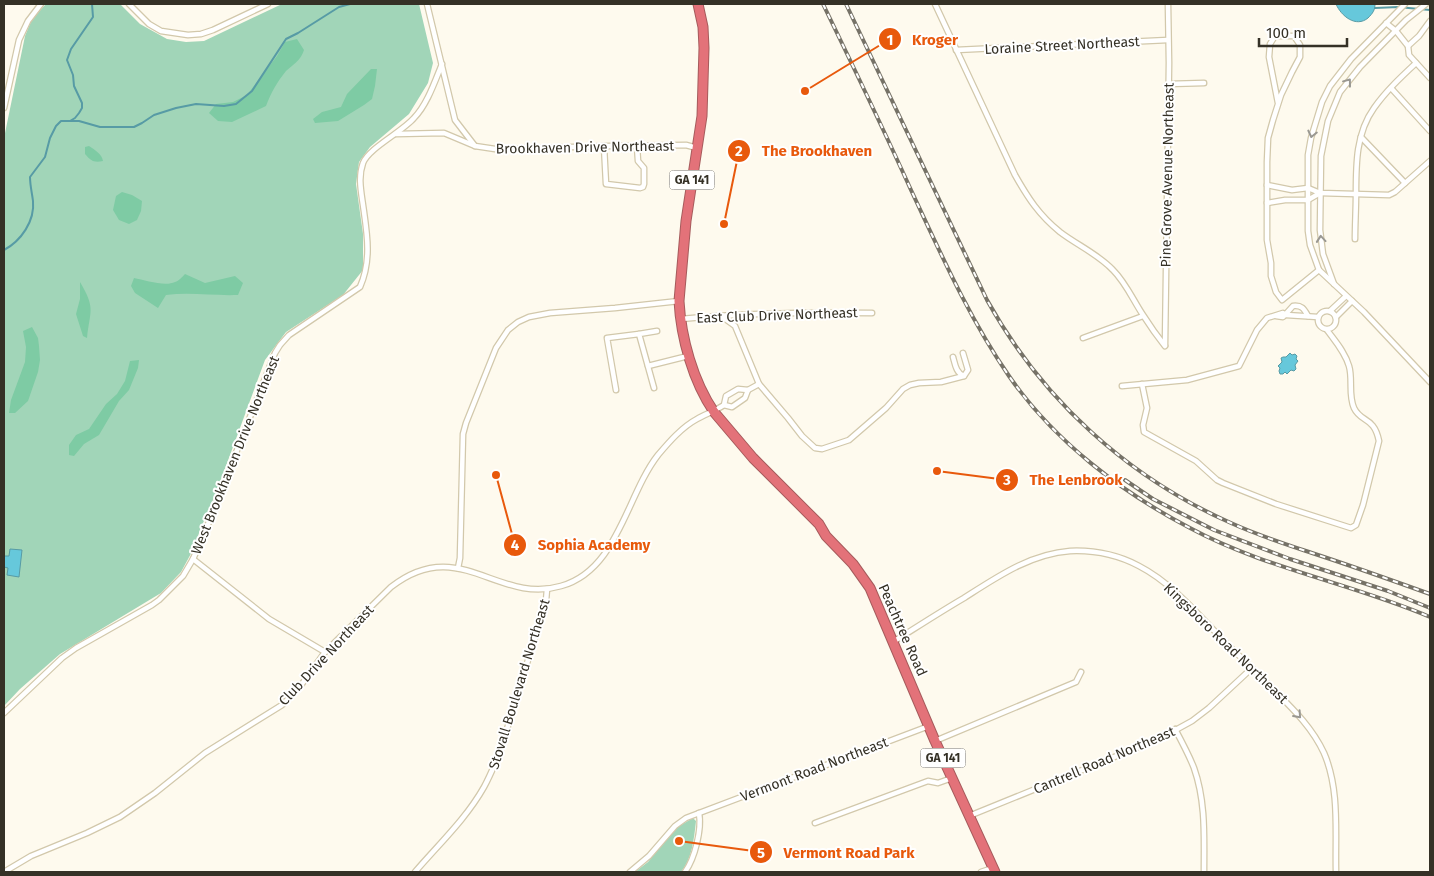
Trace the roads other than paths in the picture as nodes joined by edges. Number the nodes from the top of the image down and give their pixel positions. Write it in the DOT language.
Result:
graph roads {
  1 [pos="41,4"];
  2 [pos="129,4"];
  3 [pos="268,4"];
  4 [pos="427,4"];
  5 [pos="698,4"];
  6 [pos="935,4"];
  7 [pos="1168,4"];
  8 [pos="1405,4"];
  9 [pos="1426,4"];
  10 [pos="1430,21"];
  11 [pos="1386,23"];
  12 [pos="1396,31"];
  13 [pos="1168,40"];
  14 [pos="1408,46"];
  15 [pos="956,50"];
  16 [pos="1416,63"];
  17 [pos="442,64"];
  18 [pos="1430,78"];
  19 [pos="1204,83"];
  20 [pos="1168,84"];
  21 [pos="1390,88"];
  22 [pos="1278,104"];
  23 [pos="4,108"];
  24 [pos="1430,131"];
  25 [pos="396,134"];
  26 [pos="1361,137"];
  27 [pos="475,146"];
  28 [pos="604,146"];
  29 [pos="637,146"];
  30 [pos="697,148"];
  31 [pos="1430,161"];
  32 [pos="1405,183"];
  33 [pos="1267,185"];
  34 [pos="1308,188"];
  35 [pos="1320,193"];
  36 [pos="1356,194"];
  37 [pos="1308,200"];
  38 [pos="1267,203"];
  39 [pos="1355,239"];
  40 [pos="1319,270"];
  41 [pos="1334,285"];
  42 [pos="1346,296"];
  43 [pos="679,301"];
  44 [pos="1352,301"];
  45 [pos="1330,311"];
  46 [pos="872,313"];
  47 [pos="1286,315"];
  48 [pos="721,316"];
  49 [pos="1143,316"];
  50 [pos="1308,316"];
  51 [pos="1318,317"];
  52 [pos="1336,317"];
  53 [pos="681,319"];
  54 [pos="1327,330"];
  55 [pos="657,331"];
  56 [pos="639,334"];
  57 [pos="1083,338"];
  58 [pos="963,353"];
  59 [pos="688,356"];
  60 [pos="953,357"];
  61 [pos="965,360"];
  62 [pos="955,364"];
  63 [pos="648,366"];
  64 [pos="964,376"];
  65 [pos="1430,382"];
  66 [pos="759,384"];
  67 [pos="1142,384"];
  68 [pos="1122,386"];
  69 [pos="654,388"];
  70 [pos="616,390"];
  71 [pos="748,390"];
  72 [pos="724,405"];
  73 [pos="714,412"];
  74 [pos="193,559"];
  75 [pos="458,568"];
  76 [pos="547,589"];
  77 [pos="893,642"];
  78 [pos="325,652"];
  79 [pos="1252,668"];
  80 [pos="1081,672"];
  81 [pos="4,713"];
  82 [pos="929,726"];
  83 [pos="1175,729"];
  84 [pos="935,741"];
  85 [pos="952,778"];
  86 [pos="699,813"];
  87 [pos="969,816"];
  88 [pos="815,824"];
  89 [pos="994,870"];
  90 [pos="4,872"];
  91 [pos="415,872"];
  92 [pos="630,872"];
  93 [pos="685,872"];
  94 [pos="981,872"];
  95 [pos="1204,872"];
  96 [pos="1336,872"];
  1 -- 23 [label="street"];
  2 -- 3 [label="street"];
  4 -- 17 [label="street, Brookhaven Drive Northeast"];
  5 -- 30 [label="highway, GA 141"];
  6 -- 15 [label="street"];
  7 -- 13 [label="street, Pine Grove Avenue Northeast"];
  8 -- 11 [label="street"];
  9 -- 12 [label="street"];
  10 -- 14 [label="street"];
  11 -- 12 [label="street"];
  11 -- 34 [label="street, one-way"];
  12 -- 14 [label="street"];
  35 -- 12 [label="street, one-way"];
  13 -- 15 [label="street, Loraine Street Northeast"];
  13 -- 20 [label="street, Pine Grove Avenue Northeast"];
  14 -- 16 [label="street"];
  15 -- 49 [label="street"];
  16 -- 18 [label="street"];
  16 -- 21 [label="street"];
  17 -- 25 [label="street, West Brookhaven Drive Northeast"];
  17 -- 27 [label="street, Brookhaven Drive Northeast"];
  19 -- 20 [label="street"];
  20 -- 49 [label="street, Pine Grove Avenue Northeast"];
  21 -- 24 [label="street"];
  21 -- 26 [label="street"];
  22 -- 22 [label="street"];
  22 -- 33 [label="street"];
  25 -- 27 [label="street"];
  25 -- 74 [label="street, West Brookhaven Drive Northeast"];
  26 -- 32 [label="street"];
  26 -- 36 [label="street"];
  27 -- 28 [label="street, Brookhaven Drive Northeast"];
  28 -- 29 [label="street, Brookhaven Drive Northeast"];
  28 -- 29 [label="street"];
  29 -- 30 [label="street, Brookhaven Drive Northeast"];
  30 -- 43 [label="highway, GA 141"];
  31 -- 32 [label="street"];
  32 -- 36 [label="street"];
  33 -- 34 [label="street"];
  33 -- 38 [label="street"];
  34 -- 35 [label="street"];
  34 -- 37 [label="street"];
  35 -- 36 [label="street"];
  35 -- 37 [label="street"];
  41 -- 35 [label="street, one-way"];
  36 -- 39 [label="street"];
  37 -- 38 [label="street"];
  37 -- 40 [label="street"];
  38 -- 40 [label="street"];
  40 -- 41 [label="street"];
  41 -- 42 [label="street"];
  42 -- 44 [label="street"];
  42 -- 45 [label="street"];
  43 -- 53 [label="highway, GA 141"];
  43 -- 75 [label="street"];
  44 -- 52 [label="street"];
  44 -- 65 [label="street"];
  45 -- 51 [label="street"];
  45 -- 52 [label="street"];
  46 -- 48 [label="street, East Club Drive Northeast"];
  47 -- 50 [label="street"];
  47 -- 50 [label="street"];
  47 -- 67 [label="street"];
  48 -- 53 [label="street, East Club Drive Northeast"];
  48 -- 66 [label="street"];
  49 -- 57 [label="street"];
  50 -- 51 [label="street"];
  51 -- 54 [label="street"];
  52 -- 54 [label="street"];
  53 -- 59 [label="highway, GA 141"];
  54 -- 67 [label="street"];
  55 -- 56 [label="street"];
  56 -- 63 [label="street"];
  56 -- 70 [label="street"];
  58 -- 61 [label="street"];
  59 -- 63 [label="street"];
  59 -- 73 [label="highway, Peachtree Road / GA 141"];
  60 -- 62 [label="street"];
  61 -- 62 [label="street"];
  61 -- 64 [label="street"];
  62 -- 64 [label="street"];
  63 -- 69 [label="street"];
  64 -- 66 [label="street"];
  66 -- 71 [label="street"];
  67 -- 68 [label="street"];
  71 -- 72 [label="street"];
  71 -- 72 [label="street"];
  72 -- 73 [label="street, Club Drive Northeast"];
  73 -- 76 [label="street, Club Drive Northeast"];
  73 -- 77 [label="highway, Peachtree Road / GA 141"];
  74 -- 78 [label="street"];
  74 -- 81 [label="street, West Brookhaven Drive Northeast"];
  75 -- 76 [label="street, Club Drive Northeast"];
  75 -- 78 [label="street, Club Drive Northeast"];
  76 -- 91 [label="street, Stovall Boulevard Northeast"];
  77 -- 79 [label="street, Kingsboro Road Northeast"];
  77 -- 82 [label="highway, Peachtree Road / GA 141"];
  78 -- 90 [label="street, Club Drive Northeast"];
  79 -- 83 [label="street, Cantrell Road Northeast"];
  79 -- 96 [label="street, Kingsboro Road Northeast, one-way"];
  80 -- 84 [label="street"];
  82 -- 84 [label="highway, Peachtree Road / GA 141"];
  82 -- 86 [label="street, Vermont Road Northeast"];
  83 -- 87 [label="street, Cantrell Road Northeast"];
  83 -- 95 [label="street"];
  84 -- 85 [label="highway, Peachtree Road / GA 141"];
  85 -- 87 [label="highway, Peachtree Road / GA 141"];
  85 -- 88 [label="street"];
  86 -- 92 [label="street, Vermont Road Northeast"];
  86 -- 93 [label="street"];
  87 -- 89 [label="highway, Peachtree Road / GA 141"];
  89 -- 94 [label="street"];
}
